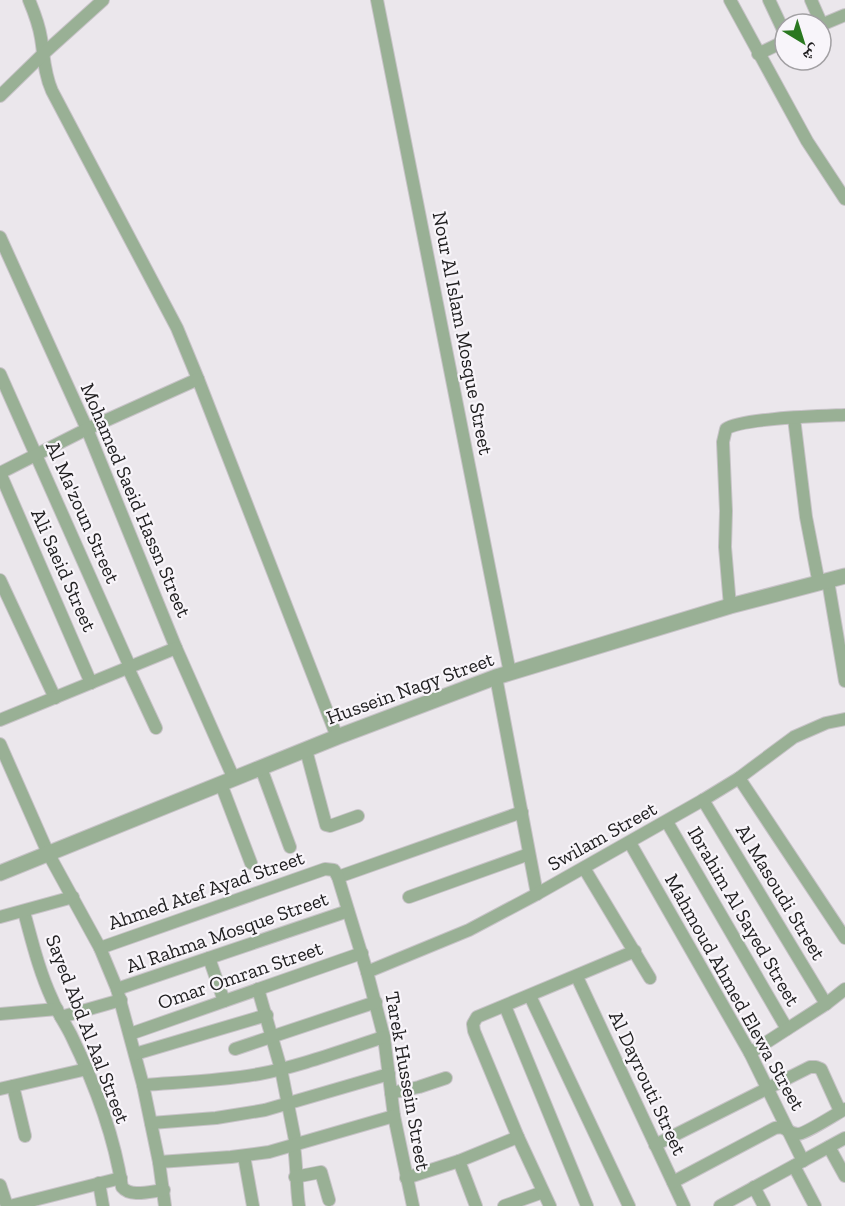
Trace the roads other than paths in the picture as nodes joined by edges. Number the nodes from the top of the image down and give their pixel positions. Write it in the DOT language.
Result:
graph roads {
  1 [pos="29,0"];
  2 [pos="103,0"];
  3 [pos="377,0"];
  4 [pos="730,0"];
  5 [pos="773,47"];
  6 [pos="758,54"];
  7 [pos="42,55"];
  8 [pos="0,96"];
  9 [pos="845,199"];
  10 [pos="0,237"];
  11 [pos="0,374"];
  12 [pos="198,379"];
  13 [pos="845,415"];
  14 [pos="794,418"];
  15 [pos="87,429"];
  16 [pos="36,455"];
  17 [pos="0,473"];
  18 [pos="845,576"];
  19 [pos="0,580"];
  20 [pos="823,582"];
  21 [pos="730,606"];
  22 [pos="176,648"];
  23 [pos="129,667"];
  24 [pos="503,675"];
  25 [pos="845,681"];
  26 [pos="92,683"];
  27 [pos="55,698"];
  28 [pos="845,719"];
  29 [pos="0,720"];
  30 [pos="156,728"];
  31 [pos="337,737"];
  32 [pos="0,744"];
  33 [pos="306,750"];
  34 [pos="261,768"];
  35 [pos="739,778"];
  36 [pos="227,781"];
  37 [pos="703,800"];
  38 [pos="522,812"];
  39 [pos="358,816"];
  40 [pos="667,822"];
  41 [pos="630,843"];
  42 [pos="290,847"];
  43 [pos="48,853"];
  44 [pos="529,854"];
  45 [pos="251,863"];
  46 [pos="584,868"];
  47 [pos="0,873"];
  48 [pos="338,877"];
  49 [pos="537,894"];
  50 [pos="73,897"];
  51 [pos="409,897"];
  52 [pos="348,911"];
  53 [pos="24,912"];
  54 [pos="0,917"];
  55 [pos="845,938"];
  56 [pos="100,948"];
  57 [pos="635,951"];
  58 [pos="362,953"];
  59 [pos="209,958"];
  60 [pos="367,972"];
  61 [pos="577,976"];
  62 [pos="650,978"];
  63 [pos="258,989"];
  64 [pos="845,989"];
  65 [pos="119,995"];
  66 [pos="530,996"];
  67 [pos="224,1001"];
  68 [pos="376,1002"];
  69 [pos="826,1004"];
  70 [pos="505,1006"];
  71 [pos="59,1013"];
  72 [pos="0,1014"];
  73 [pos="267,1015"];
  74 [pos="788,1029"];
  75 [pos="130,1034"];
  76 [pos="273,1037"];
  77 [pos="384,1037"];
  78 [pos="235,1050"];
  79 [pos="750,1053"];
  80 [pos="135,1054"];
  81 [pos="87,1069"];
  82 [pos="281,1069"];
  83 [pos="389,1074"];
  84 [pos="446,1078"];
  85 [pos="143,1085"];
  86 [pos="13,1086"];
  87 [pos="0,1089"];
  88 [pos="768,1089"];
  89 [pos="391,1092"];
  90 [pos="289,1105"];
  91 [pos="843,1110"];
  92 [pos="394,1116"];
  93 [pos="151,1123"];
  94 [pos="789,1130"];
  95 [pos="25,1136"];
  96 [pos="518,1137"];
  97 [pos="845,1138"];
  98 [pos="295,1146"];
  99 [pos="655,1146"];
  100 [pos="829,1147"];
  101 [pos="244,1156"];
  102 [pos="459,1161"];
  103 [pos="159,1162"];
  104 [pos="798,1164"];
  105 [pos="845,1176"];
  106 [pos="295,1177"];
  107 [pos="121,1178"];
  108 [pos="406,1178"];
  109 [pos="672,1182"];
  110 [pos="99,1183"];
  111 [pos="0,1185"];
  112 [pos="754,1187"];
  113 [pos="164,1190"];
  114 [pos="543,1192"];
  115 [pos="329,1200"];
  116 [pos="8,1206"];
  117 [pos="103,1206"];
  118 [pos="165,1206"];
  119 [pos="253,1206"];
  120 [pos="299,1206"];
  121 [pos="413,1206"];
  122 [pos="476,1206"];
  123 [pos="504,1206"];
  124 [pos="550,1206"];
  125 [pos="587,1206"];
  126 [pos="628,1206"];
  127 [pos="684,1206"];
  128 [pos="720,1206"];
  129 [pos="764,1206"];
  130 [pos="815,1206"];
  1 -- 7 [label="street"];
  2 -- 7 [label="street"];
  3 -- 24 [label="street, Nour Al Islam Mosque Street"];
  4 -- 6 [label="street"];
  5 -- 6 [label="street"];
  6 -- 9 [label="street"];
  7 -- 8 [label="street"];
  7 -- 12 [label="street"];
  10 -- 15 [label="street, Mohamed Saeid Hassn Street"];
  11 -- 16 [label="street, Al Ma'zoun Street"];
  12 -- 15 [label="street"];
  12 -- 31 [label="street"];
  13 -- 14 [label="street"];
  14 -- 20 [label="street"];
  14 -- 21 [label="street"];
  15 -- 16 [label="street"];
  15 -- 22 [label="street, Mohamed Saeid Hassn Street"];
  16 -- 17 [label="street"];
  16 -- 23 [label="street, Al Ma'zoun Street"];
  17 -- 26 [label="street, Ali Saeid Street"];
  18 -- 20 [label="street, Hussein Nagy Street"];
  19 -- 27 [label="street"];
  20 -- 21 [label="street, Hussein Nagy Street"];
  20 -- 25 [label="street"];
  21 -- 24 [label="street, Hussein Nagy Street"];
  22 -- 23 [label="street"];
  22 -- 36 [label="street, Mohamed Saeid Hassn Street"];
  23 -- 26 [label="street"];
  23 -- 30 [label="street, Al Ma'zoun Street"];
  24 -- 31 [label="street, Hussein Nagy Street"];
  24 -- 38 [label="street, Nour Al Islam Mosque Street"];
  26 -- 27 [label="street"];
  27 -- 29 [label="street"];
  28 -- 35 [label="street, Swilam Street"];
  31 -- 33 [label="street, Hussein Nagy Street"];
  32 -- 43 [label="street"];
  33 -- 34 [label="street, Hussein Nagy Street"];
  33 -- 39 [label="street"];
  34 -- 36 [label="street, Hussein Nagy Street"];
  34 -- 42 [label="street"];
  35 -- 37 [label="street, Swilam Street"];
  35 -- 55 [label="street"];
  36 -- 43 [label="street, Hussein Nagy Street"];
  36 -- 45 [label="street, Mohamed Saeid Hassn Street"];
  37 -- 40 [label="street, Swilam Street"];
  37 -- 69 [label="street, Al Masoudi Street"];
  38 -- 44 [label="street, Nour Al Islam Mosque Street"];
  38 -- 48 [label="street"];
  40 -- 41 [label="street, Swilam Street"];
  40 -- 74 [label="street, Ibrahim Al Sayed Street"];
  41 -- 46 [label="street, Swilam Street"];
  41 -- 79 [label="street, Mahmoud Ahmed Elewa Street"];
  43 -- 47 [label="street, Hussein Nagy Street"];
  43 -- 50 [label="street"];
  44 -- 49 [label="street, Nour Al Islam Mosque Street"];
  44 -- 51 [label="street"];
  46 -- 49 [label="street, Swilam Street"];
  46 -- 57 [label="street"];
  48 -- 52 [label="street, Tarek Hussein Street"];
  48 -- 56 [label="street, Ahmed Atef Ayad Street"];
  49 -- 60 [label="street, Swilam Street"];
  50 -- 53 [label="street"];
  50 -- 56 [label="street"];
  52 -- 58 [label="street, Tarek Hussein Street"];
  52 -- 59 [label="street, Al Rahma Mosque Street"];
  53 -- 54 [label="street"];
  53 -- 71 [label="street, Sayed Abd Al Aal Street"];
  56 -- 65 [label="street"];
  57 -- 61 [label="street"];
  57 -- 62 [label="street"];
  58 -- 60 [label="street, Tarek Hussein Street"];
  58 -- 63 [label="street, Omar Omran Street"];
  59 -- 65 [label="street, Al Rahma Mosque Street"];
  59 -- 67 [label="street"];
  60 -- 68 [label="street, Tarek Hussein Street"];
  61 -- 66 [label="street"];
  61 -- 99 [label="street, Al Dayrouti Street"];
  63 -- 67 [label="street, Omar Omran Street"];
  63 -- 73 [label="street"];
  64 -- 69 [label="street"];
  65 -- 71 [label="street, Al Rahma Mosque Street"];
  65 -- 75 [label="street"];
  66 -- 70 [label="street"];
  66 -- 126 [label="street"];
  67 -- 75 [label="street, Omar Omran Street"];
  68 -- 76 [label="street"];
  68 -- 77 [label="street, Tarek Hussein Street"];
  69 -- 74 [label="street"];
  70 -- 96 [label="street"];
  70 -- 125 [label="street"];
  71 -- 72 [label="street, Al Rahma Mosque Street"];
  71 -- 81 [label="street, Sayed Abd Al Aal Street"];
  73 -- 76 [label="street"];
  73 -- 80 [label="street"];
  74 -- 79 [label="street"];
  75 -- 80 [label="street"];
  76 -- 78 [label="street"];
  76 -- 82 [label="street"];
  77 -- 82 [label="street"];
  77 -- 83 [label="street, Tarek Hussein Street"];
  79 -- 88 [label="street, Mahmoud Ahmed Elewa Street"];
  80 -- 85 [label="street"];
  81 -- 86 [label="street"];
  81 -- 107 [label="street, Sayed Abd Al Aal Street"];
  82 -- 85 [label="street"];
  82 -- 90 [label="street"];
  83 -- 89 [label="street, Tarek Hussein Street"];
  83 -- 90 [label="street"];
  84 -- 89 [label="street"];
  85 -- 93 [label="street"];
  86 -- 87 [label="street"];
  86 -- 95 [label="street"];
  88 -- 91 [label="street"];
  88 -- 94 [label="street, Mahmoud Ahmed Elewa Street"];
  88 -- 99 [label="street"];
  89 -- 92 [label="street, Tarek Hussein Street"];
  90 -- 93 [label="street"];
  90 -- 98 [label="street"];
  91 -- 94 [label="street"];
  92 -- 98 [label="street"];
  92 -- 108 [label="street, Tarek Hussein Street"];
  93 -- 103 [label="street"];
  94 -- 104 [label="street, Mahmoud Ahmed Elewa Street"];
  94 -- 109 [label="street"];
  96 -- 102 [label="street"];
  96 -- 114 [label="street"];
  97 -- 100 [label="street"];
  98 -- 101 [label="street"];
  98 -- 106 [label="street"];
  99 -- 109 [label="street, Al Dayrouti Street"];
  100 -- 104 [label="street"];
  100 -- 105 [label="street"];
  101 -- 103 [label="street"];
  101 -- 119 [label="street"];
  102 -- 108 [label="street"];
  102 -- 122 [label="street"];
  103 -- 113 [label="street"];
  104 -- 112 [label="street"];
  104 -- 130 [label="street, Mahmoud Ahmed Elewa Street"];
  106 -- 115 [label="street"];
  106 -- 120 [label="street"];
  107 -- 110 [label="street"];
  107 -- 113 [label="street"];
  108 -- 121 [label="street, Tarek Hussein Street"];
  109 -- 127 [label="street, Al Dayrouti Street"];
  110 -- 116 [label="street"];
  110 -- 117 [label="street"];
  111 -- 116 [label="street"];
  112 -- 128 [label="street"];
  112 -- 129 [label="street"];
  113 -- 118 [label="street"];
  114 -- 123 [label="street"];
  114 -- 124 [label="street"];
}
